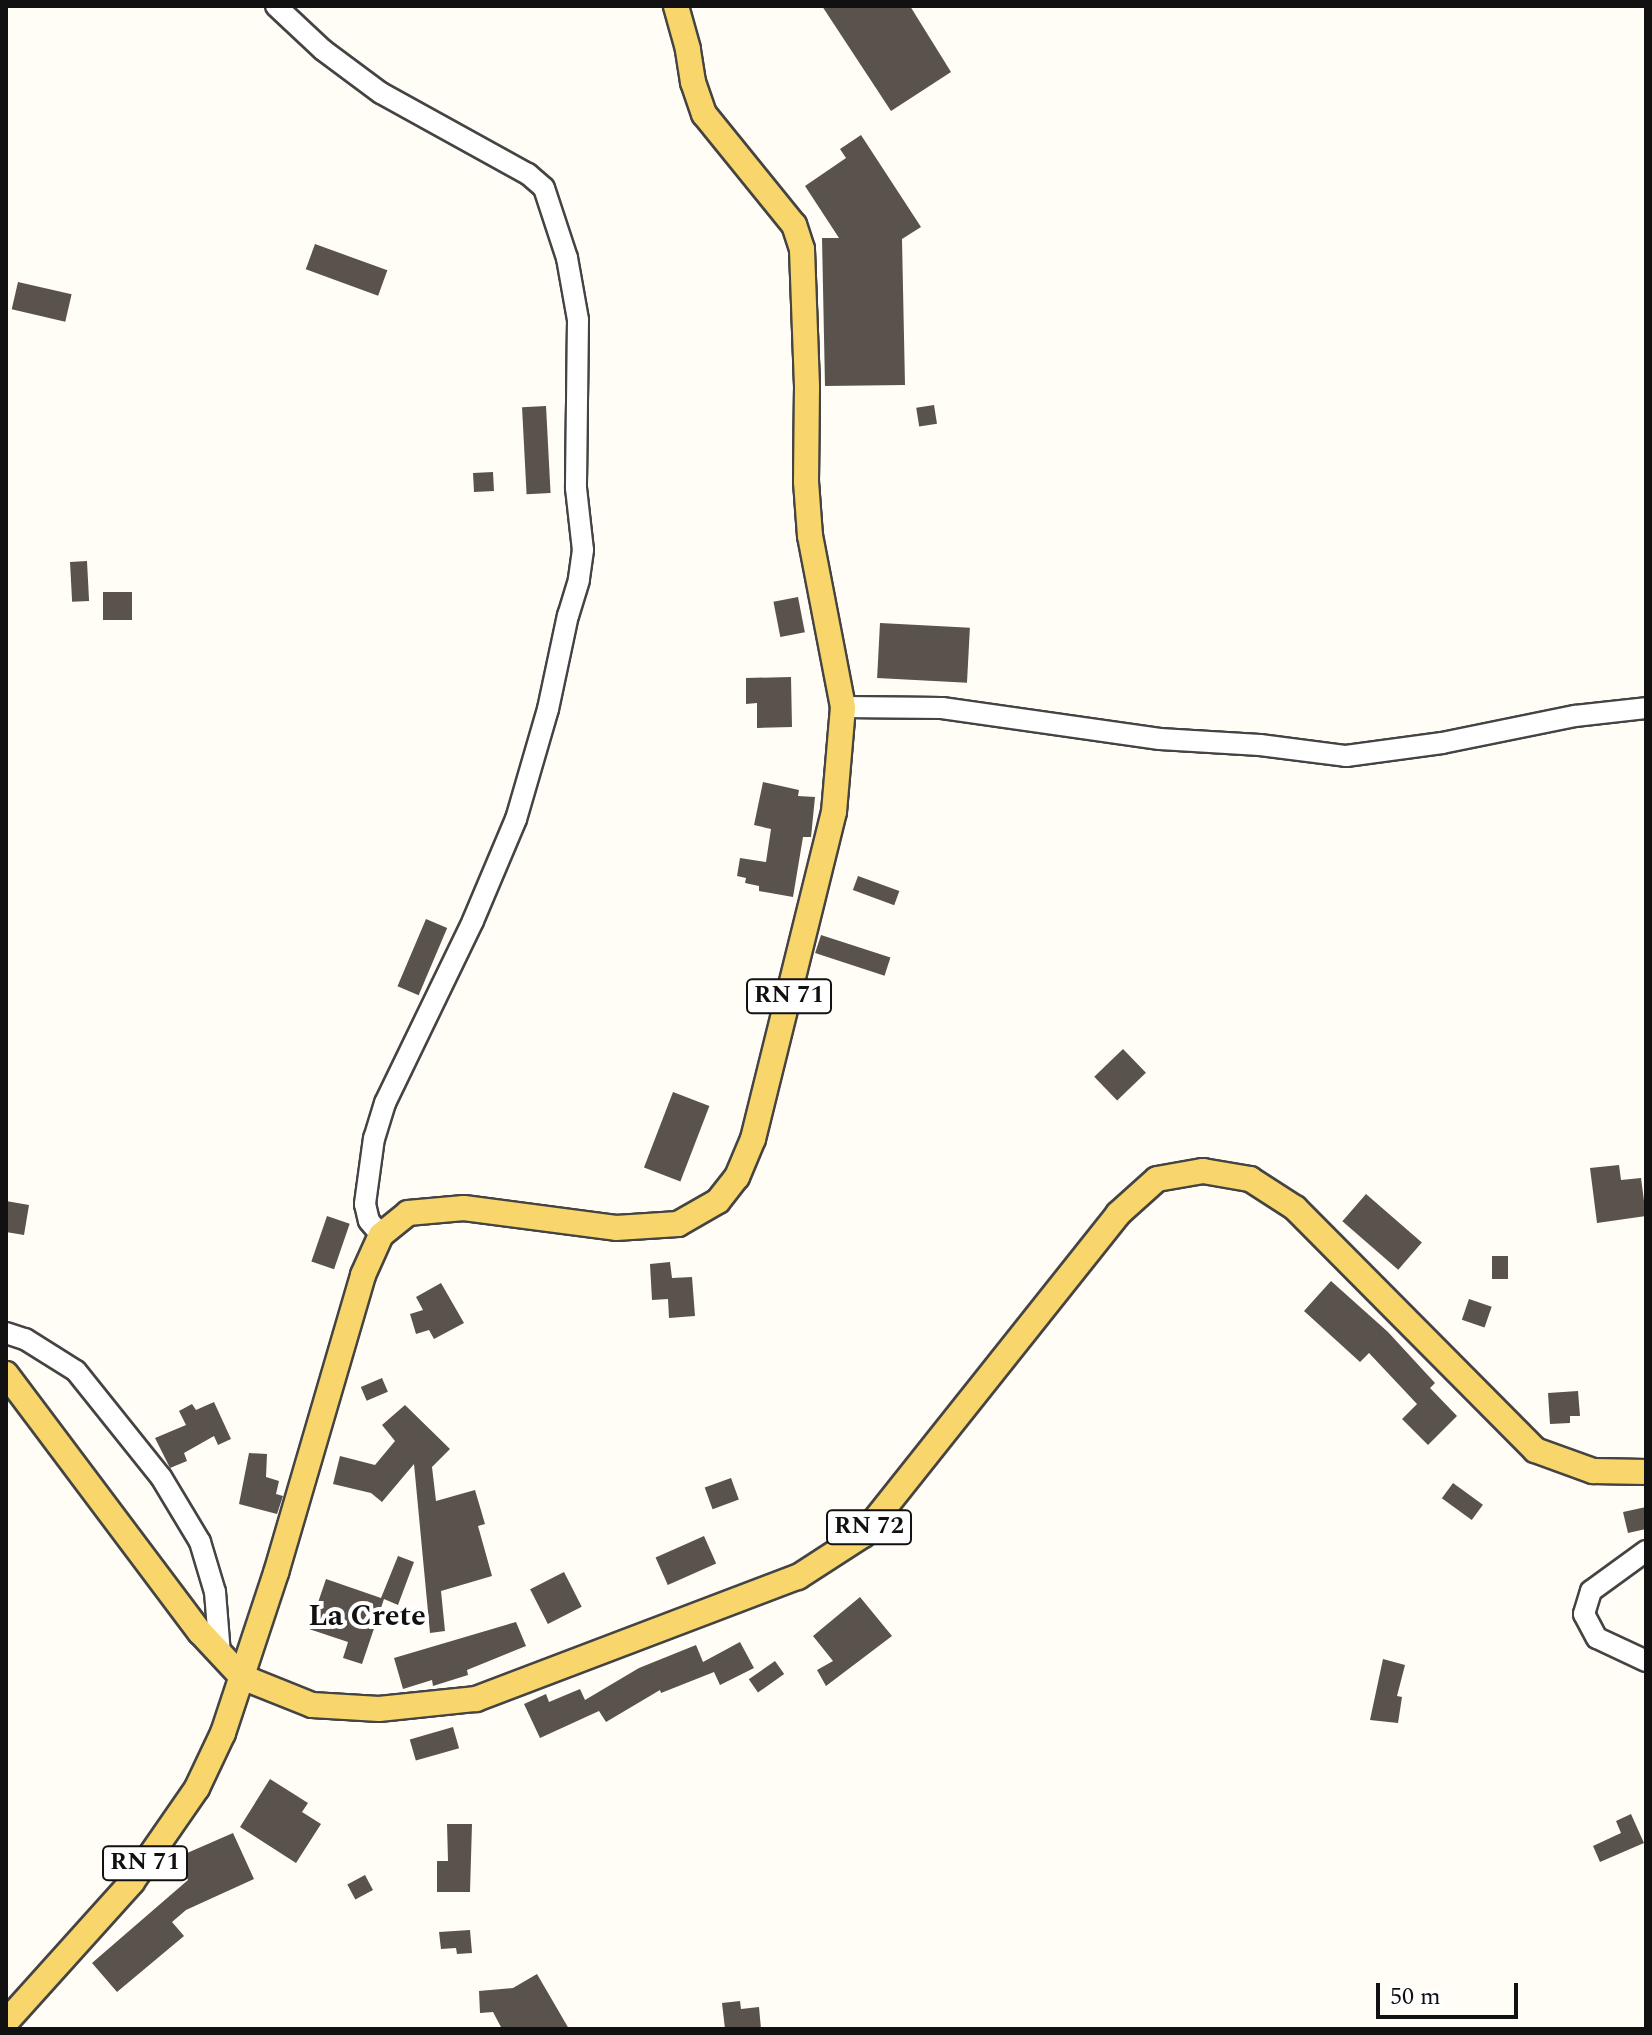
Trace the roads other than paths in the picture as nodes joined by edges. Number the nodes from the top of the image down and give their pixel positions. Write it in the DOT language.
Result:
graph roads {
  1 [pos="276,6"];
  2 [pos="676,6"];
  3 [pos="843,707"];
  4 [pos="1646,708"];
  5 [pos="381,1235"];
  6 [pos="6,1333"];
  7 [pos="6,1374"];
  8 [pos="1646,1472"];
  9 [pos="1646,1551"];
  10 [pos="220,1654"];
  11 [pos="1646,1661"];
  12 [pos="242,1677"];
  13 [pos="6,2022"];
  1 -- 5 [label="street"];
  2 -- 3 [label="main road, RN 71"];
  3 -- 4 [label="street"];
  3 -- 5 [label="main road, RN 71"];
  5 -- 12 [label="main road, RN 71"];
  6 -- 10 [label="street"];
  7 -- 10 [label="main road, RN 72"];
  8 -- 12 [label="main road, RN 72"];
  9 -- 11 [label="street"];
  10 -- 12 [label="main road, RN 72"];
  12 -- 13 [label="main road, RN 71"];
}
